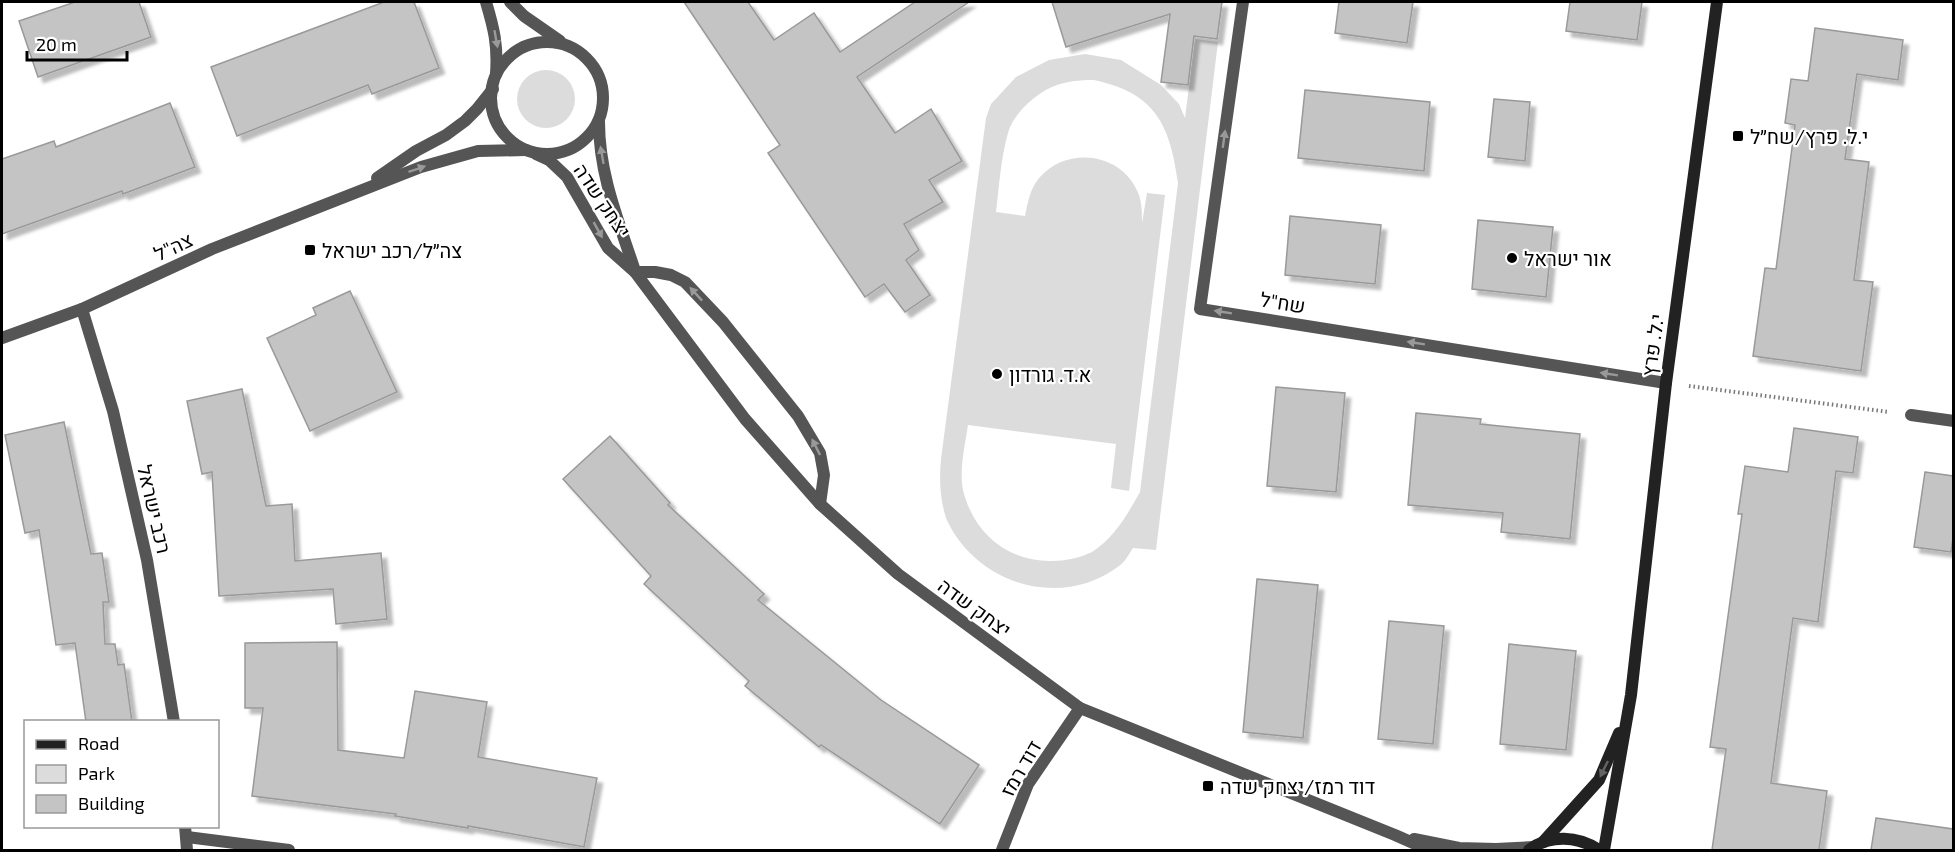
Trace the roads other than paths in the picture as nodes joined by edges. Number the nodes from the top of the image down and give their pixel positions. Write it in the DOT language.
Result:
graph roads {
  1 [pos="486,2"];
  2 [pos="510,2"];
  3 [pos="1243,2"];
  4 [pos="1717,2"];
  5 [pos="567,45"];
  6 [pos="494,83"];
  7 [pos="599,122"];
  8 [pos="531,152"];
  9 [pos="362,189"];
  10 [pos="635,272"];
  11 [pos="82,309"];
  12 [pos="2,338"];
  13 [pos="1666,383"];
  14 [pos="1911,415"];
  15 [pos="1953,421"];
  16 [pos="820,504"];
  17 [pos="1632,695"];
  18 [pos="1080,708"];
  19 [pos="174,720"];
  20 [pos="186,832"];
  21 [pos="1395,835"];
  22 [pos="1535,847"];
  23 [pos="187,850"];
  24 [pos="289,850"];
  25 [pos="1002,850"];
  26 [pos="1429,850"];
  27 [pos="1599,850"];
  28 [pos="1604,850"];
  1 -- 6 [label="street, one-way"];
  2 -- 5 [label="street"];
  13 -- 3 [label="street, שח\"ל, one-way"];
  4 -- 13 [label="street, י.ל. פרץ"];
  5 -- 6 [label="street"];
  5 -- 7 [label="street"];
  6 -- 8 [label="street"];
  6 -- 9 [label="street, צה\"ל"];
  7 -- 8 [label="street"];
  10 -- 7 [label="street, יצחק שדה, one-way"];
  9 -- 8 [label="street, צה\"ל, one-way"];
  8 -- 10 [label="street, יצחק שדה, one-way"];
  9 -- 11 [label="street, צה\"ל"];
  10 -- 16 [label="street, יצחק שדה"];
  16 -- 10 [label="street, one-way"];
  11 -- 12 [label="street, צה\"ל"];
  11 -- 19 [label="street, רכב ישראל"];
  13 -- 17 [label="street, י.ל. פרץ"];
  14 -- 15 [label="street"];
  16 -- 18 [label="street, יצחק שדה"];
  17 -- 22 [label="street, י.ל. פרץ, one-way"];
  17 -- 28 [label="street, י.ל. פרץ"];
  18 -- 21 [label="street, יצחק שדה"];
  18 -- 25 [label="street, דוד רמז"];
  20 -- 23 [label="street"];
  20 -- 24 [label="street"];
  21 -- 22 [label="street, יצחק שדה"];
  21 -- 26 [label="street, יצחק שדה"];
  22 -- 27 [label="street"];
}
